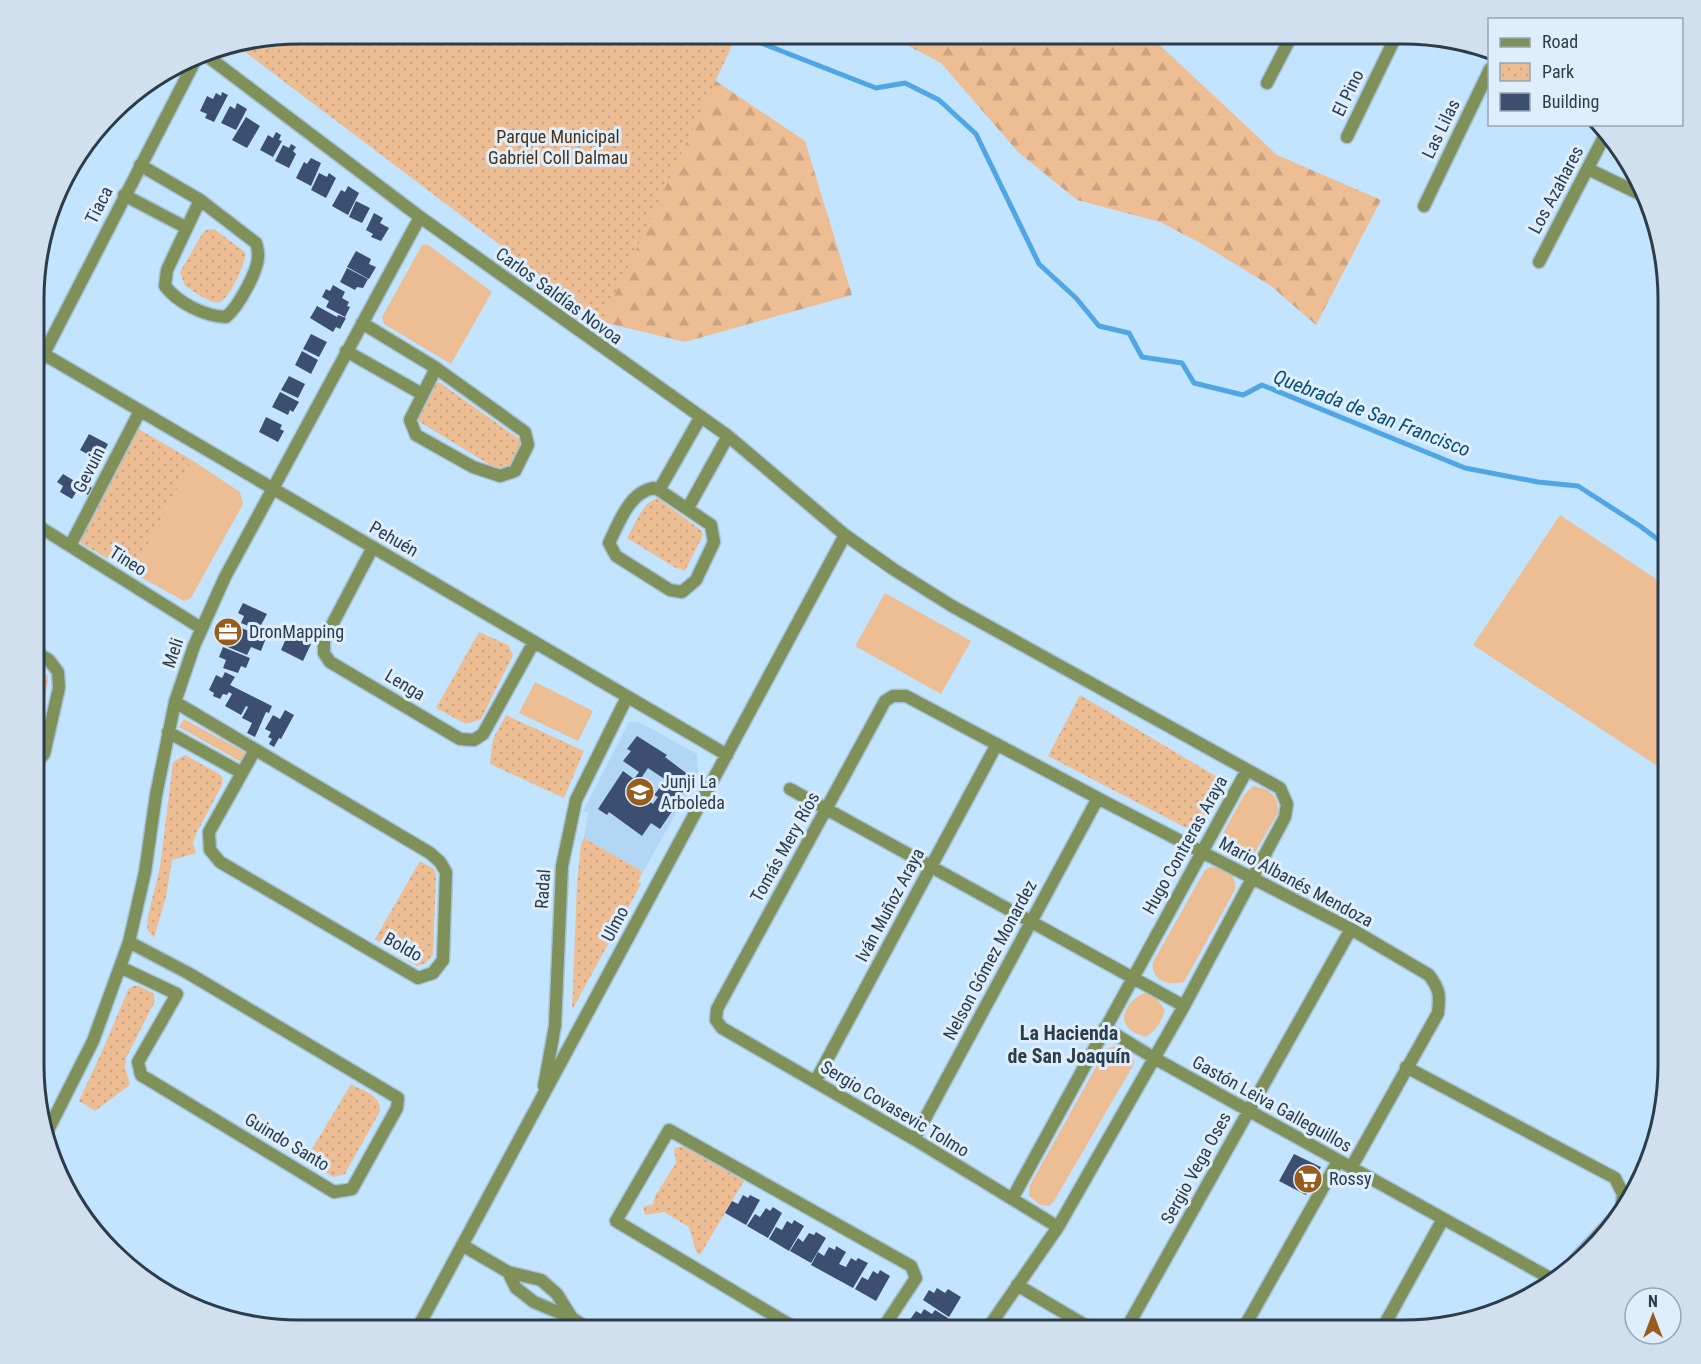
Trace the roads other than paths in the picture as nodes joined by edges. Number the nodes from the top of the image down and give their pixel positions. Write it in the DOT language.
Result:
graph roads {
  1 [pos="1287,44"];
  2 [pos="1392,44"];
  3 [pos="211,59"];
  4 [pos="191,67"];
  5 [pos="1488,73"];
  6 [pos="1267,83"];
  7 [pos="1347,137"];
  8 [pos="1602,140"];
  9 [pos="140,165"];
  10 [pos="1588,170"];
  11 [pos="1633,191"];
  12 [pos="124,195"];
  13 [pos="200,200"];
  14 [pos="1424,206"];
  15 [pos="420,218"];
  16 [pos="187,228"];
  17 [pos="1539,262"];
  18 [pos="362,323"];
  19 [pos="44,343"];
  20 [pos="346,351"];
  21 [pos="44,355"];
  22 [pos="436,368"];
  23 [pos="422,394"];
  24 [pos="140,411"];
  25 [pos="700,418"];
  26 [pos="728,436"];
  27 [pos="273,489"];
  28 [pos="659,490"];
  29 [pos="688,508"];
  30 [pos="44,530"];
  31 [pos="845,535"];
  32 [pos="70,546"];
  33 [pos="373,547"];
  34 [pos="893,569"];
  35 [pos="201,628"];
  36 [pos="534,642"];
  37 [pos="44,657"];
  38 [pos="627,696"];
  39 [pos="893,696"];
  40 [pos="175,702"];
  41 [pos="168,732"];
  42 [pos="998,744"];
  43 [pos="255,750"];
  44 [pos="44,754"];
  45 [pos="727,755"];
  46 [pos="1247,770"];
  47 [pos="242,773"];
  48 [pos="789,789"];
  49 [pos="1098,798"];
  50 [pos="827,810"];
  51 [pos="1202,852"];
  52 [pos="931,868"];
  53 [pos="1251,878"];
  54 [pos="1030,922"];
  55 [pos="1351,929"];
  56 [pos="129,942"];
  57 [pos="120,968"];
  58 [pos="188,973"];
  59 [pos="1132,978"];
  60 [pos="177,994"];
  61 [pos="1184,1006"];
  62 [pos="716,1020"];
  63 [pos="1105,1028"];
  64 [pos="1154,1058"];
  65 [pos="1406,1067"];
  66 [pos="815,1082"];
  67 [pos="542,1096"];
  68 [pos="1249,1111"];
  69 [pos="51,1125"];
  70 [pos="914,1139"];
  71 [pos="1338,1161"];
  72 [pos="1351,1168"];
  73 [pos="1623,1193"];
  74 [pos="1012,1199"];
  75 [pos="1443,1219"];
  76 [pos="1058,1227"];
  77 [pos="462,1245"];
  78 [pos="508,1272"];
  79 [pos="1546,1276"];
  80 [pos="1017,1285"];
  81 [pos="572,1318"];
  82 [pos="421,1320"];
  83 [pos="575,1320"];
  84 [pos="782,1320"];
  85 [pos="888,1320"];
  86 [pos="993,1320"];
  87 [pos="1076,1320"];
  88 [pos="1131,1320"];
  89 [pos="1248,1320"];
  90 [pos="1387,1320"];
  1 -- 6 [label="street"];
  2 -- 7 [label="street, El Pino"];
  3 -- 15 [label="street, Carlos Saldías Novoa"];
  4 -- 9 [label="street, Tiaca"];
  5 -- 14 [label="street, Las Lilas"];
  8 -- 10 [label="street, Los Azahares"];
  9 -- 12 [label="street, Tiaca"];
  9 -- 13 [label="street"];
  10 -- 11 [label="street"];
  10 -- 17 [label="street, Los Azahares"];
  12 -- 16 [label="street"];
  12 -- 19 [label="street, Tiaca"];
  13 -- 16 [label="street"];
  13 -- 16 [label="street"];
  15 -- 18 [label="street, Meli"];
  15 -- 25 [label="street, Carlos Saldías Novoa"];
  18 -- 20 [label="street, Meli"];
  18 -- 22 [label="street"];
  20 -- 23 [label="street"];
  20 -- 27 [label="street, Meli"];
  21 -- 24 [label="street, Pehuén"];
  22 -- 23 [label="street"];
  22 -- 23 [label="street"];
  24 -- 27 [label="street, Pehuén"];
  24 -- 32 [label="street, Gevuin"];
  25 -- 26 [label="street, Carlos Saldías Novoa"];
  25 -- 28 [label="street"];
  26 -- 29 [label="street"];
  26 -- 31 [label="street, Carlos Saldías Novoa"];
  27 -- 33 [label="street, Pehuén"];
  27 -- 35 [label="street, Meli"];
  28 -- 29 [label="street"];
  28 -- 29 [label="street"];
  30 -- 32 [label="street, Tineo"];
  31 -- 34 [label="street, Carlos Saldías Novoa"];
  31 -- 45 [label="street, Ulmo"];
  32 -- 35 [label="street, Tineo"];
  33 -- 36 [label="street, Pehuén"];
  33 -- 36 [label="street, Lenga"];
  34 -- 46 [label="street, Hugo Contreras Araya"];
  35 -- 40 [label="street, Meli"];
  36 -- 38 [label="street, Pehuén"];
  37 -- 44 [label="street"];
  38 -- 45 [label="street, Pehuén"];
  38 -- 67 [label="street, Radal"];
  39 -- 42 [label="street, Mario Albanés Mendoza"];
  39 -- 50 [label="street, Tomás Mery Ríos"];
  40 -- 41 [label="street, Meli"];
  40 -- 43 [label="street, Boldo"];
  41 -- 47 [label="street"];
  41 -- 56 [label="street, Meli"];
  42 -- 49 [label="street, Mario Albanés Mendoza"];
  42 -- 52 [label="street, Iván Muñoz Araya"];
  43 -- 47 [label="street, Boldo"];
  43 -- 47 [label="street, Boldo"];
  45 -- 67 [label="street, Ulmo"];
  46 -- 51 [label="street, Hugo Contreras Araya"];
  46 -- 53 [label="street"];
  48 -- 50 [label="street"];
  49 -- 51 [label="street, Mario Albanés Mendoza"];
  49 -- 54 [label="street, Nelson Gómez Monardez"];
  50 -- 52 [label="street"];
  50 -- 62 [label="street, Tomás Mery Ríos"];
  51 -- 53 [label="street, Mario Albanés Mendoza"];
  51 -- 59 [label="street, Hugo Contreras Araya"];
  52 -- 54 [label="street"];
  52 -- 66 [label="street, Iván Muñoz Araya"];
  53 -- 55 [label="street, Mario Albanés Mendoza"];
  53 -- 61 [label="street"];
  54 -- 59 [label="street"];
  54 -- 70 [label="street, Nelson Gómez Monardez"];
  55 -- 65 [label="street, Mario Albanés Mendoza"];
  55 -- 68 [label="street, Sergio Vega Oses"];
  56 -- 57 [label="street, Meli"];
  56 -- 58 [label="street, Guindo Santo"];
  57 -- 60 [label="street"];
  57 -- 69 [label="street, Meli"];
  58 -- 60 [label="street, Guindo Santo"];
  58 -- 60 [label="street, Guindo Santo"];
  59 -- 61 [label="street"];
  59 -- 63 [label="street, Hugo Contreras Araya"];
  61 -- 64 [label="street"];
  62 -- 66 [label="street, Sergio Covasevic Tolmo"];
  63 -- 64 [label="street, Gastón Leiva Galleguillos"];
  63 -- 74 [label="street, Hugo Contreras Araya"];
  64 -- 68 [label="street, Gastón Leiva Galleguillos"];
  64 -- 76 [label="street"];
  65 -- 72 [label="street, Mario Albanés Mendoza"];
  65 -- 73 [label="street"];
  66 -- 70 [label="street, Sergio Covasevic Tolmo"];
  67 -- 77 [label="street, Ulmo"];
  68 -- 71 [label="street, Gastón Leiva Galleguillos"];
  68 -- 88 [label="street, Sergio Vega Oses"];
  70 -- 74 [label="street, Sergio Covasevic Tolmo"];
  71 -- 72 [label="street, Gastón Leiva Galleguillos"];
  71 -- 89 [label="street"];
  72 -- 75 [label="street, Gastón Leiva Galleguillos"];
  74 -- 76 [label="street, Sergio Covasevic Tolmo"];
  75 -- 79 [label="street, Gastón Leiva Galleguillos"];
  75 -- 90 [label="street"];
  76 -- 80 [label="street"];
  77 -- 78 [label="street"];
  77 -- 82 [label="street, Ulmo"];
  78 -- 81 [label="street"];
  78 -- 81 [label="street"];
  80 -- 86 [label="street"];
  80 -- 87 [label="street"];
  81 -- 83 [label="street"];
  84 -- 85 [label="street"];
}
